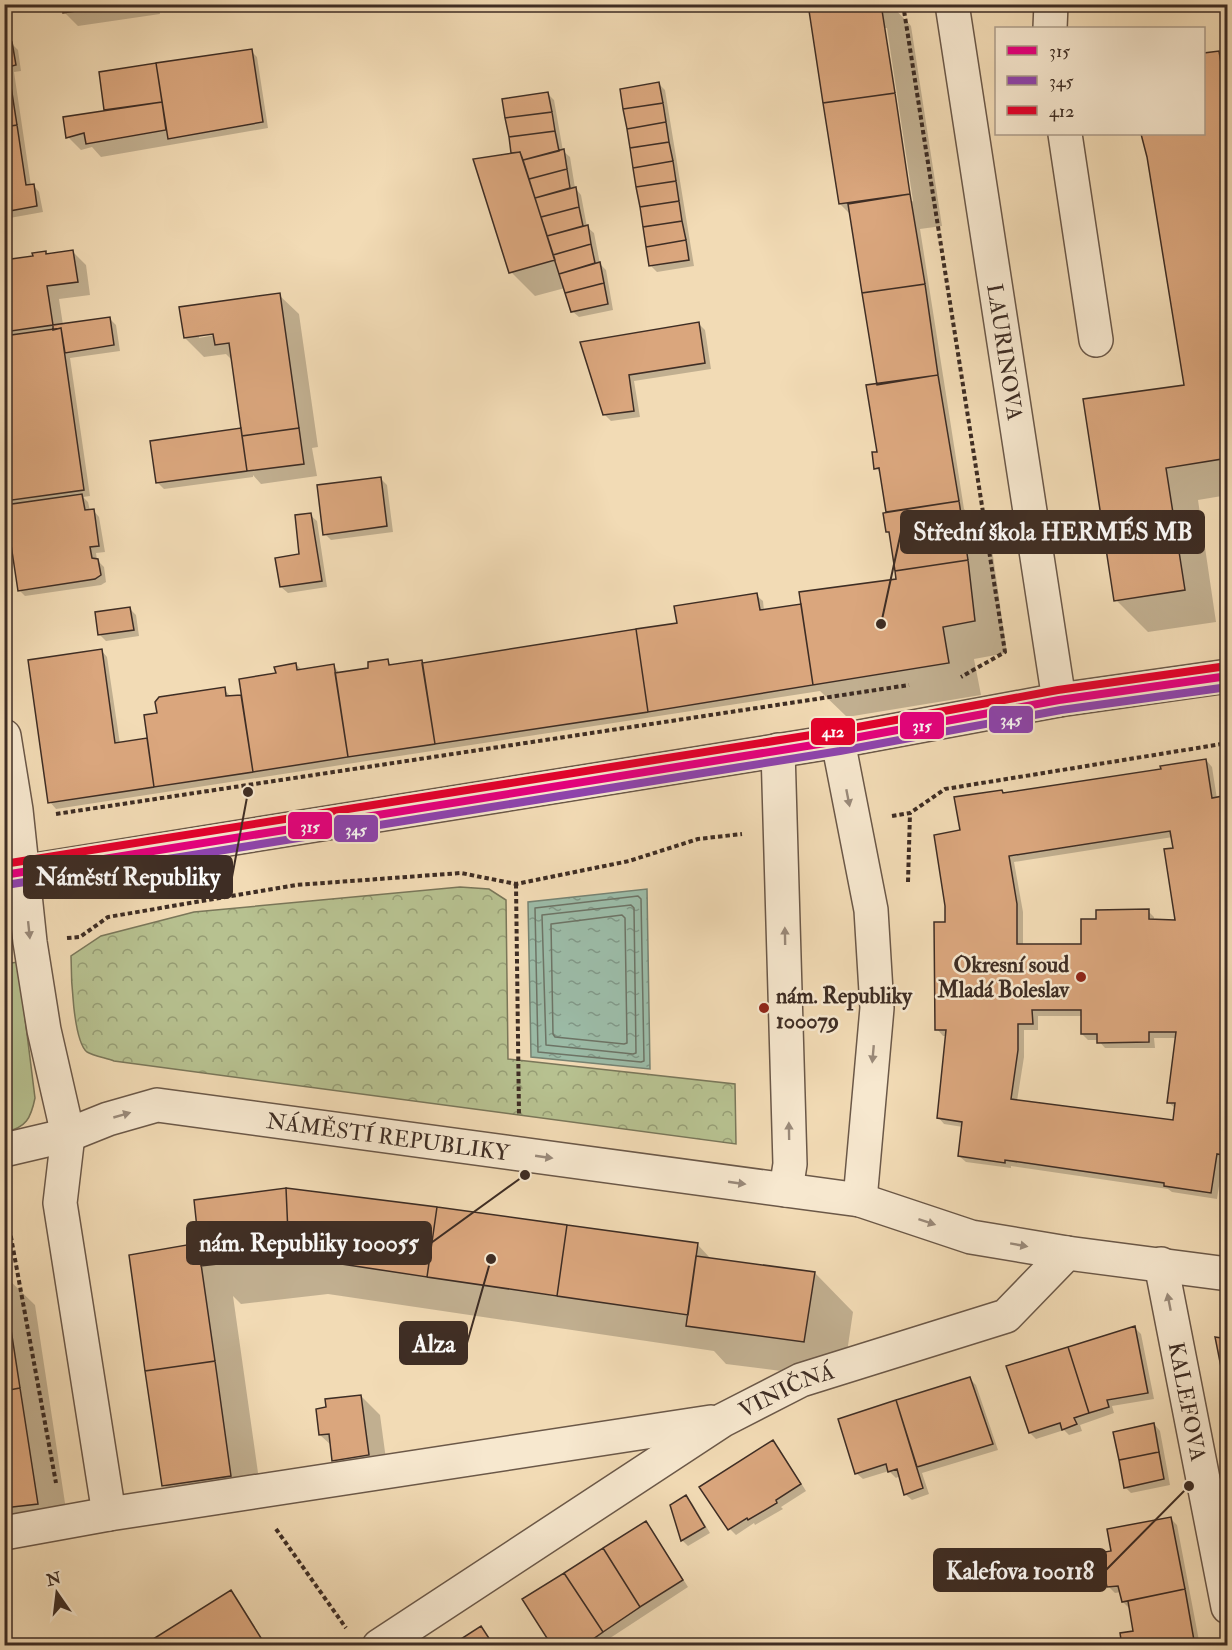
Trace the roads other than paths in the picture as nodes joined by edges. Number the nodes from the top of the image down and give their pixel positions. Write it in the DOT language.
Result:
graph roads {
  1 [pos="952,4"];
  2 [pos="1051,4"];
  3 [pos="1050,27"];
  4 [pos="1065,135"];
  5 [pos="1096,340"];
  6 [pos="1227,676"];
  7 [pos="1059,700"];
  8 [pos="4,736"];
  9 [pos="838,741"];
  10 [pos="778,750"];
  11 [pos="14,874"];
  12 [pos="68,1135"];
  13 [pos="4,1150"];
  14 [pos="786,1190"];
  15 [pos="860,1200"];
  16 [pos="1067,1253"];
  17 [pos="1161,1264"];
  18 [pos="1227,1274"];
  19 [pos="723,1420"];
  20 [pos="109,1514"];
  21 [pos="4,1533"];
  22 [pos="1227,1607"];
  23 [pos="366,1641"];
  1 -- 7 [label="street, LAURINOVA"];
  2 -- 3 [label="street"];
  4 -- 5 [label="street"];
  6 -- 7 [label="street"];
  7 -- 9 [label="street"];
  8 -- 11 [label="street"];
  9 -- 10 [label="street"];
  9 -- 15 [label="street, one-way"];
  10 -- 11 [label="street"];
  14 -- 10 [label="street, one-way"];
  11 -- 12 [label="street, one-way"];
  12 -- 13 [label="street, NÁMĚSTÍ REPUBLIKY"];
  12 -- 14 [label="street, NÁMĚSTÍ REPUBLIKY, one-way"];
  12 -- 20 [label="street"];
  14 -- 15 [label="street, NÁMĚSTÍ REPUBLIKY"];
  15 -- 16 [label="street, NÁMĚSTÍ REPUBLIKY, one-way"];
  16 -- 17 [label="street"];
  16 -- 19 [label="street, VINIČNÁ"];
  17 -- 18 [label="street"];
  22 -- 17 [label="street, KALEFOVA, one-way"];
  19 -- 20 [label="street"];
  19 -- 23 [label="street, VINIČNÁ"];
  20 -- 21 [label="street"];
}
